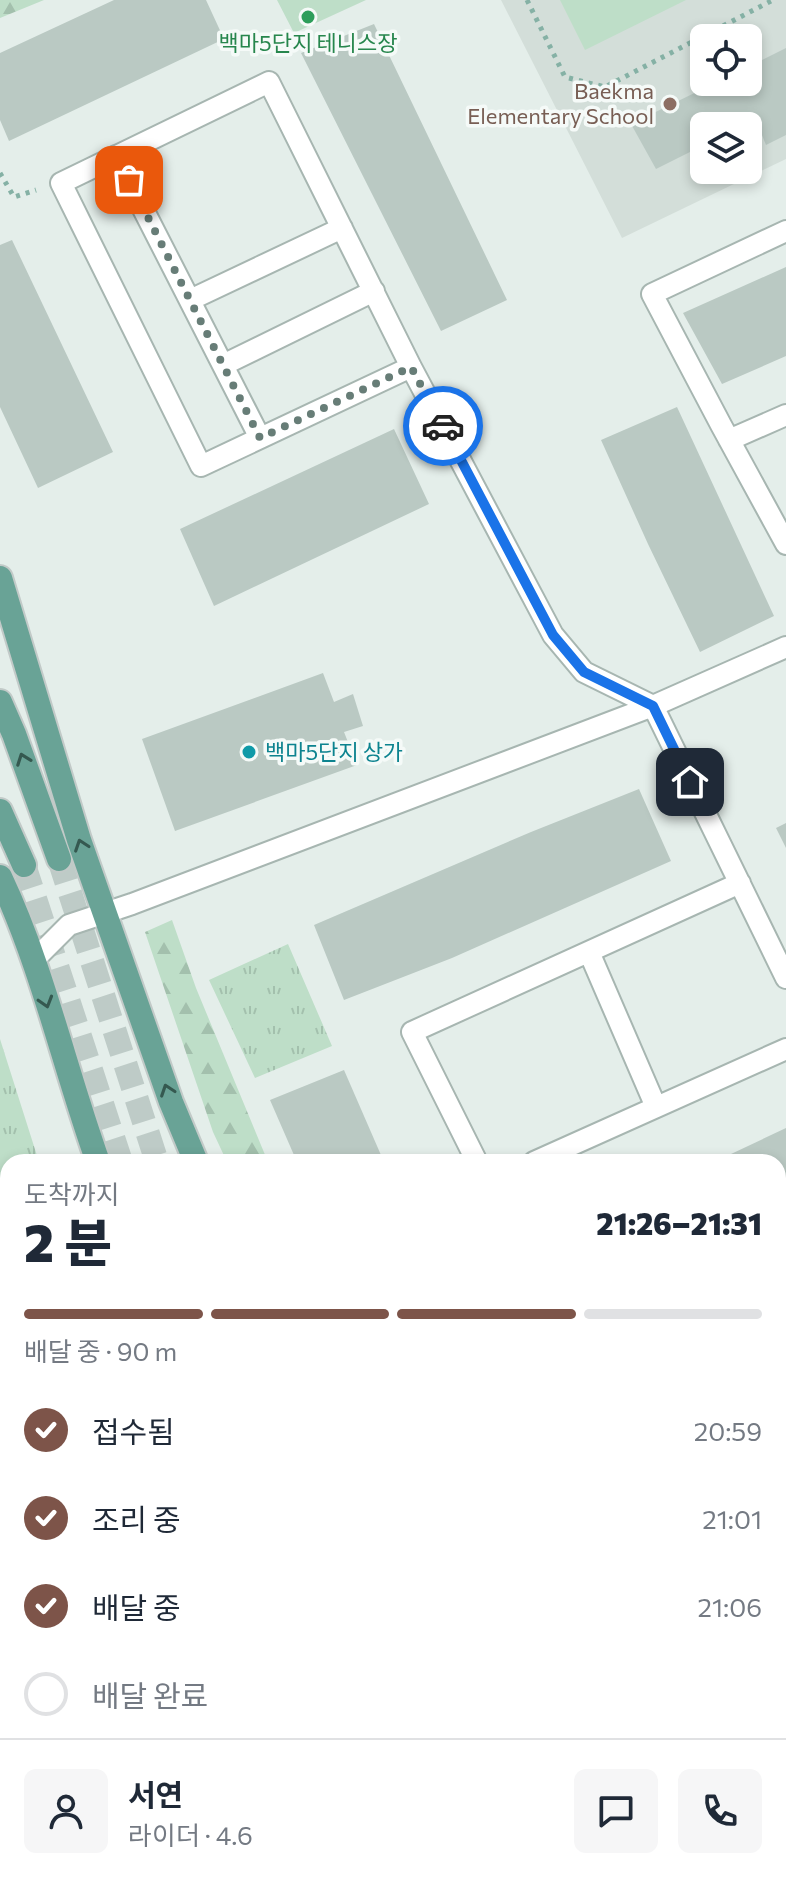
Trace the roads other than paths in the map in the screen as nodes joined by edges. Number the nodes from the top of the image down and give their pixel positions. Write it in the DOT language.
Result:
graph roads {
  1 [pos="116,156"];
  2 [pos="342,228"];
  3 [pos="786,231"];
  4 [pos="374,291"];
  5 [pos="190,300"];
  6 [pos="223,365"];
  7 [pos="411,367"];
  8 [pos="786,415"];
  9 [pos="260,438"];
  10 [pos="729,440"];
  11 [pos="786,544"];
  12 [pos="0,578"];
  13 [pos="786,647"];
  14 [pos="0,702"];
  15 [pos="653,706"];
  16 [pos="0,811"];
  17 [pos="59,859"];
  18 [pos="24,865"];
  19 [pos="0,877"];
  20 [pos="740,883"];
  21 [pos="106,913"];
  22 [pos="589,952"];
  23 [pos="33,961"];
  24 [pos="786,978"];
  25 [pos="786,1049"];
  26 [pos="656,1107"];
  27 [pos="95,1154"];
  28 [pos="193,1154"];
  29 [pos="473,1154"];
  30 [pos="552,1154"];
  1 -- 2 [label="lane"];
  1 -- 5 [label="lane"];
  1 -- 9 [label="lane"];
  2 -- 4 [label="lane"];
  2 -- 5 [label="lane"];
  3 -- 10 [label="lane"];
  4 -- 6 [label="lane"];
  4 -- 7 [label="lane"];
  5 -- 6 [label="lane"];
  6 -- 9 [label="lane"];
  7 -- 9 [label="lane"];
  7 -- 15 [label="lane"];
  8 -- 10 [label="lane"];
  10 -- 11 [label="lane"];
  21 -- 12 [label="main road, one-way"];
  13 -- 15 [label="lane"];
  17 -- 14 [label="main road, one-way"];
  15 -- 20 [label="lane"];
  15 -- 21 [label="lane"];
  16 -- 18 [label="main road"];
  19 -- 23 [label="main road"];
  20 -- 22 [label="lane"];
  20 -- 24 [label="lane"];
  21 -- 23 [label="lane"];
  28 -- 21 [label="main road, one-way"];
  22 -- 26 [label="lane"];
  22 -- 29 [label="lane"];
  23 -- 27 [label="main road, one-way"];
  25 -- 26 [label="lane"];
  26 -- 30 [label="lane"];
}
